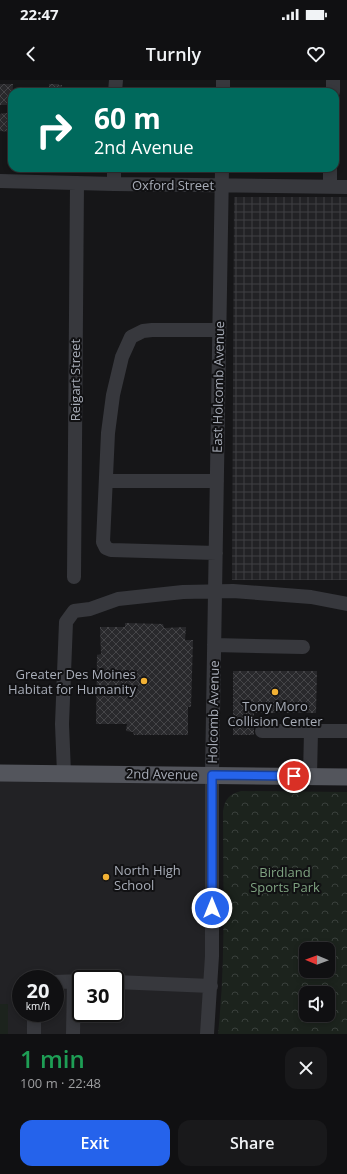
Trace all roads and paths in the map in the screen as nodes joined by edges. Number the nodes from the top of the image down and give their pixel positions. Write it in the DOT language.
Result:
graph roads {
  1 [pos="114,172"];
  2 [pos="222,172"];
  3 [pos="330,172"];
  4 [pos="0,181"];
  5 [pos="77,183"];
  6 [pos="114,184"];
  7 [pos="221,185"];
  8 [pos="330,187"];
  9 [pos="347,187"];
  10 [pos="219,330"];
  11 [pos="106,481"];
  12 [pos="217,481"];
  13 [pos="216,553"];
  14 [pos="74,578"];
  15 [pos="215,591"];
  16 [pos="347,604"];
  17 [pos="215,606"];
  18 [pos="214,645"];
  19 [pos="303,647"];
  20 [pos="262,731"];
  21 [pos="311,731"];
  22 [pos="347,731"];
  23 [pos="0,773"];
  24 [pos="64,773"];
  25 [pos="212,775"];
  26 [pos="310,776"];
  27 [pos="347,777"];
  28 [pos="124,982"];
  29 [pos="211,986"];
  30 [pos="34,1022"];
  31 [pos="74,1022"];
  32 [pos="34,1034"];
  33 [pos="73,1034"];
  34 [pos="207,1034"];
  1 -- 6 [label="street"];
  2 -- 7 [label="street, East Holcomb Avenue"];
  3 -- 8 [label="street"];
  4 -- 5 [label="street, Oxford Street"];
  5 -- 6 [label="street, Oxford Street"];
  5 -- 14 [label="street, Reigart Street"];
  6 -- 7 [label="street, Oxford Street"];
  7 -- 8 [label="street, Oxford Street"];
  7 -- 10 [label="street, East Holcomb Avenue"];
  8 -- 9 [label="street, Oxford Street"];
  10 -- 11 [label="street"];
  10 -- 12 [label="street, East Holcomb Avenue"];
  11 -- 12 [label="street"];
  11 -- 13 [label="street"];
  12 -- 13 [label="street, East Holcomb Avenue"];
  13 -- 15 [label="street, East Holcomb Avenue"];
  15 -- 16 [label="street"];
  15 -- 17 [label="street, East Holcomb Avenue"];
  15 -- 24 [label="street"];
  17 -- 18 [label="street, Holcomb Avenue"];
  18 -- 19 [label="street"];
  18 -- 25 [label="street, Holcomb Avenue"];
  20 -- 21 [label="street"];
  21 -- 22 [label="street"];
  21 -- 26 [label="street"];
  23 -- 24 [label="main road, 2nd Avenue"];
  24 -- 25 [label="main road, 2nd Avenue"];
  25 -- 26 [label="main road, 2nd Avenue"];
  25 -- 29 [label="street, Holcomb Avenue"];
  26 -- 27 [label="main road, 2nd Avenue"];
  28 -- 29 [label="street"];
  29 -- 34 [label="street, Holcomb Avenue"];
  30 -- 32 [label="street"];
  31 -- 33 [label="street"];
}
